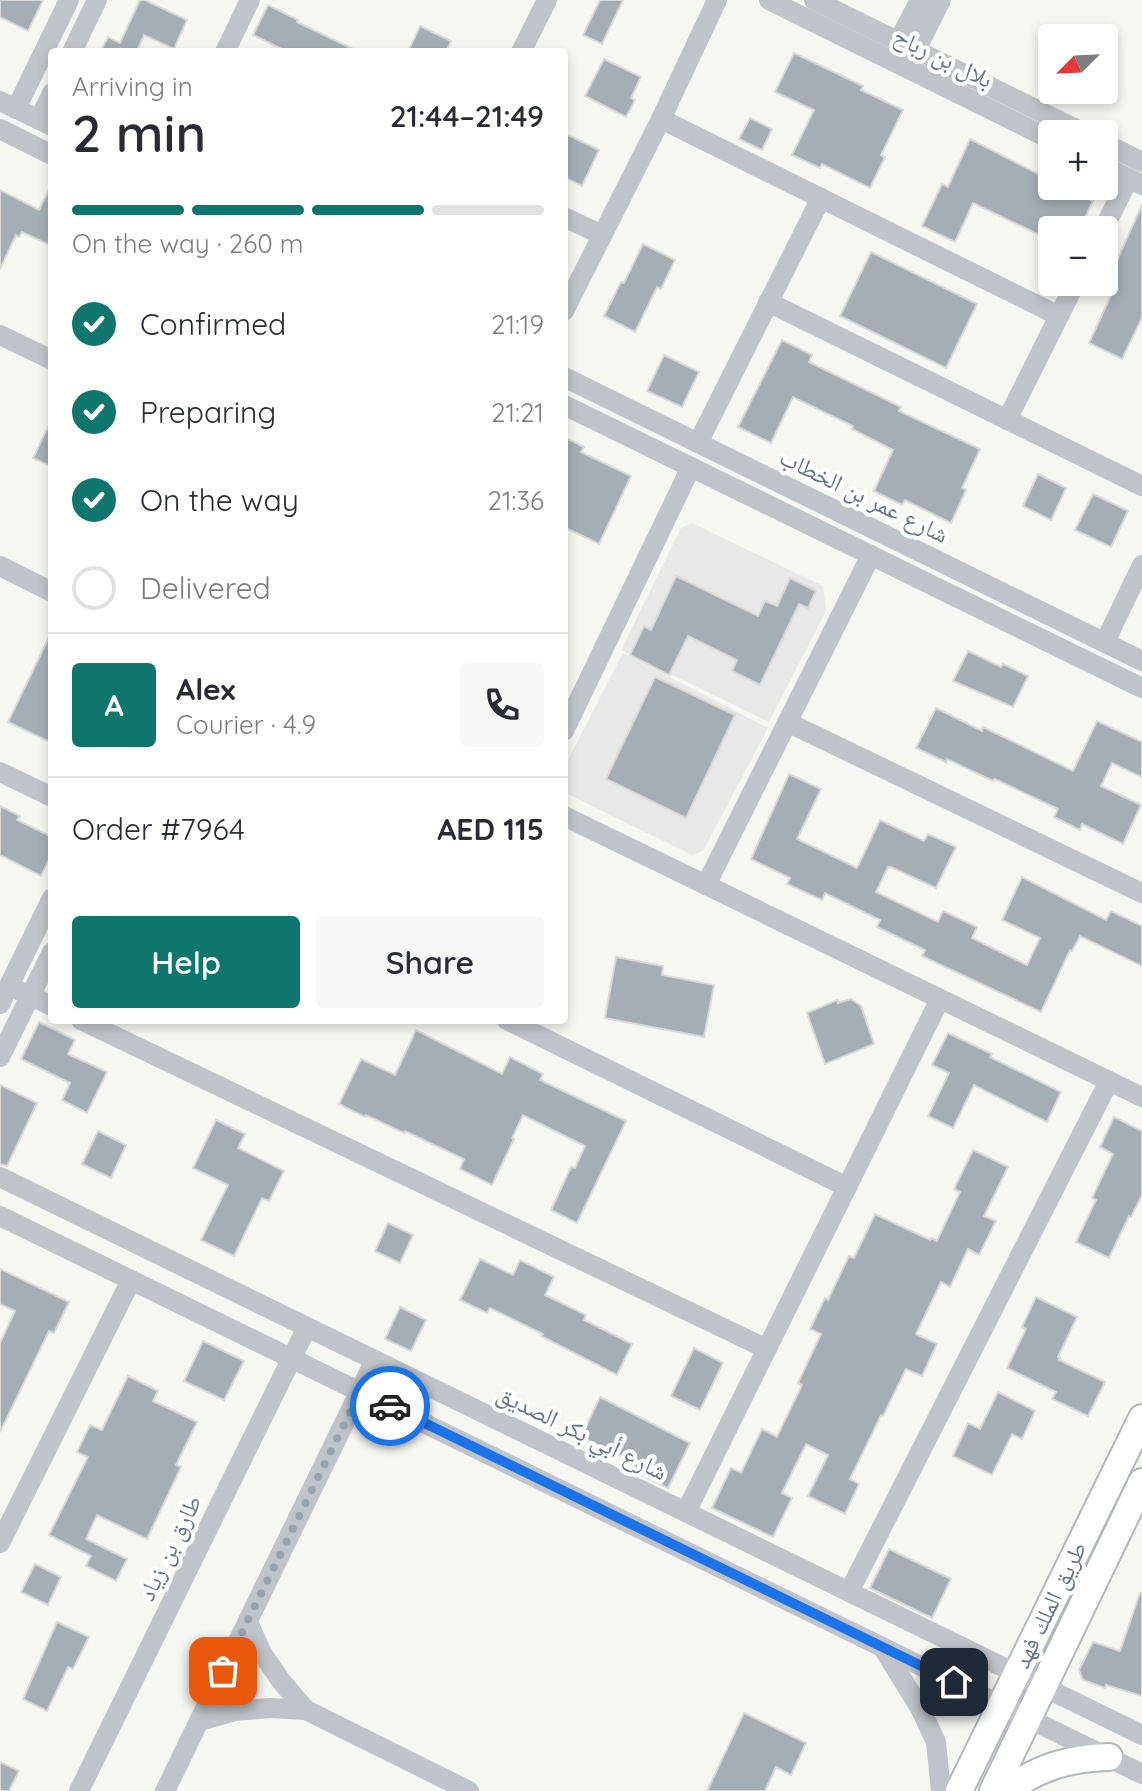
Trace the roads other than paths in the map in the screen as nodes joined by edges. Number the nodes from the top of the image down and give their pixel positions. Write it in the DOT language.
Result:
graph roads {
  1 [pos="69,0"];
  2 [pos="97,0"];
  3 [pos="250,0"];
  4 [pos="547,0"];
  5 [pos="717,0"];
  6 [pos="769,0"];
  7 [pos="814,0"];
  8 [pos="920,0"];
  9 [pos="941,0"];
  10 [pos="907,46"];
  11 [pos="74,48"];
  12 [pos="227,48"];
  13 [pos="523,48"];
  14 [pos="898,64"];
  15 [pos="8,105"];
  16 [pos="661,119"];
  17 [pos="1058,120"];
  18 [pos="45,123"];
  19 [pos="0,129"];
  20 [pos="1038,133"];
  21 [pos="1118,150"];
  22 [pos="48,153"];
  23 [pos="1142,162"];
  24 [pos="1135,182"];
  25 [pos="821,198"];
  26 [pos="1112,216"];
  27 [pos="568,219"];
  28 [pos="602,235"];
  29 [pos="1069,296"];
  30 [pos="768,302"];
  31 [pos="568,303"];
  32 [pos="1059,316"];
  33 [pos="0,335"];
  34 [pos="48,358"];
  35 [pos="568,379"];
  36 [pos="568,407"];
  37 [pos="1007,420"];
  38 [pos="698,443"];
  39 [pos="691,467"];
  40 [pos="1142,486"];
  41 [pos="871,555"];
  42 [pos="1142,565"];
  43 [pos="0,566"];
  44 [pos="48,590"];
  45 [pos="1105,642"];
  46 [pos="1142,661"];
  47 [pos="1142,688"];
  48 [pos="787,722"];
  49 [pos="568,723"];
  50 [pos="0,772"];
  51 [pos="48,795"];
  52 [pos="568,818"];
  53 [pos="706,885"];
  54 [pos="1142,893"];
  55 [pos="48,906"];
  56 [pos="48,960"];
  57 [pos="4,995"];
  58 [pos="30,996"];
  59 [pos="940,999"];
  60 [pos="48,1004"];
  61 [pos="89,1024"];
  62 [pos="515,1024"];
  63 [pos="0,1057"];
  64 [pos="1109,1081"];
  65 [pos="1142,1097"];
  66 [pos="0,1177"];
  67 [pos="847,1187"];
  68 [pos="0,1216"];
  69 [pos="131,1280"];
  70 [pos="307,1327"];
  71 [pos="767,1349"];
  72 [pos="292,1358"];
  73 [pos="375,1360"];
  74 [pos="360,1392"];
  75 [pos="1142,1418"];
  76 [pos="1139,1495"];
  77 [pos="686,1512"];
  78 [pos="0,1543"];
  79 [pos="849,1592"];
  80 [pos="248,1622"];
  81 [pos="883,1648"];
  82 [pos="1016,1674"];
  83 [pos="1043,1687"];
  84 [pos="1001,1706"];
  85 [pos="306,1710"];
  86 [pos="1028,1718"];
  87 [pos="199,1721"];
  88 [pos="1142,1735"];
  89 [pos="1109,1757"];
  90 [pos="1142,1774"];
  91 [pos="79,1791"];
  92 [pos="165,1791"];
  93 [pos="469,1791"];
  94 [pos="941,1791"];
  95 [pos="959,1791"];
  96 [pos="993,1791"];
  97 [pos="1007,1791"];
  1 -- 15 [label="street"];
  2 -- 11 [label="street"];
  3 -- 12 [label="street"];
  4 -- 13 [label="street"];
  5 -- 16 [label="street"];
  6 -- 14 [label="street, بلال بن رباح"];
  7 -- 10 [label="street, بلال بن رباح"];
  8 -- 10 [label="street"];
  9 -- 10 [label="street"];
  10 -- 14 [label="street"];
  10 -- 17 [label="street, بلال بن رباح"];
  14 -- 20 [label="street, بلال بن رباح"];
  15 -- 18 [label="street"];
  16 -- 25 [label="street"];
  16 -- 28 [label="street"];
  19 -- 22 [label="street"];
  21 -- 23 [label="street"];
  24 -- 26 [label="street"];
  25 -- 30 [label="street"];
  25 -- 32 [label="street"];
  27 -- 28 [label="street"];
  28 -- 31 [label="street"];
  29 -- 32 [label="street"];
  30 -- 37 [label="street"];
  30 -- 38 [label="street"];
  32 -- 37 [label="street"];
  33 -- 34 [label="street"];
  35 -- 38 [label="street, شارع عمر بن الخطاب"];
  36 -- 39 [label="street, شارع عمر بن الخطاب"];
  37 -- 40 [label="street"];
  38 -- 45 [label="street, شارع عمر بن الخطاب"];
  39 -- 41 [label="street, شارع عمر بن الخطاب"];
  39 -- 49 [label="street"];
  41 -- 47 [label="street, شارع عمر بن الخطاب"];
  41 -- 48 [label="street"];
  42 -- 45 [label="street"];
  43 -- 44 [label="street"];
  45 -- 46 [label="street, شارع عمر بن الخطاب"];
  48 -- 53 [label="street"];
  48 -- 54 [label="street"];
  50 -- 51 [label="street"];
  52 -- 53 [label="street"];
  53 -- 59 [label="street"];
  55 -- 57 [label="street"];
  56 -- 58 [label="street"];
  57 -- 58 [label="street"];
  58 -- 60 [label="street"];
  58 -- 63 [label="street"];
  59 -- 64 [label="street"];
  59 -- 67 [label="street"];
  61 -- 71 [label="street"];
  62 -- 67 [label="street"];
  64 -- 65 [label="street"];
  64 -- 79 [label="street"];
  66 -- 70 [label="street, شارع أبي بكر الصديق"];
  67 -- 71 [label="street"];
  68 -- 69 [label="street"];
  69 -- 72 [label="street"];
  69 -- 78 [label="street"];
  70 -- 72 [label="street, طارق بن زياد"];
  70 -- 73 [label="street, شارع أبي بكر الصديق"];
  71 -- 77 [label="street"];
  72 -- 74 [label="street"];
  72 -- 91 [label="street, طارق بن زياد"];
  73 -- 74 [label="street"];
  73 -- 77 [label="street, شارع أبي بكر الصديق"];
  74 -- 80 [label="street"];
  74 -- 81 [label="street"];
  75 -- 82 [label="main road, طريق الملك فهد"];
  76 -- 83 [label="main road, طريق الملك فهد"];
  77 -- 79 [label="street, شارع أبي بكر الصديق"];
  79 -- 82 [label="street, شارع أبي بكر الصديق"];
  80 -- 85 [label="street"];
  80 -- 87 [label="street"];
  81 -- 84 [label="street"];
  81 -- 94 [label="street"];
  82 -- 83 [label="street, شارع أبي بكر الصديق"];
  82 -- 84 [label="main road, طريق الملك فهد"];
  83 -- 86 [label="main road, طريق الملك فهد"];
  83 -- 88 [label="street, شارع أبي بكر الصديق"];
  84 -- 86 [label="street"];
  84 -- 95 [label="main road, طريق الملك فهد"];
  85 -- 87 [label="street"];
  85 -- 93 [label="street"];
  86 -- 89 [label="street"];
  86 -- 96 [label="main road, طريق الملك فهد"];
  87 -- 92 [label="street"];
  89 -- 90 [label="street"];
  89 -- 97 [label="main road"];
}
